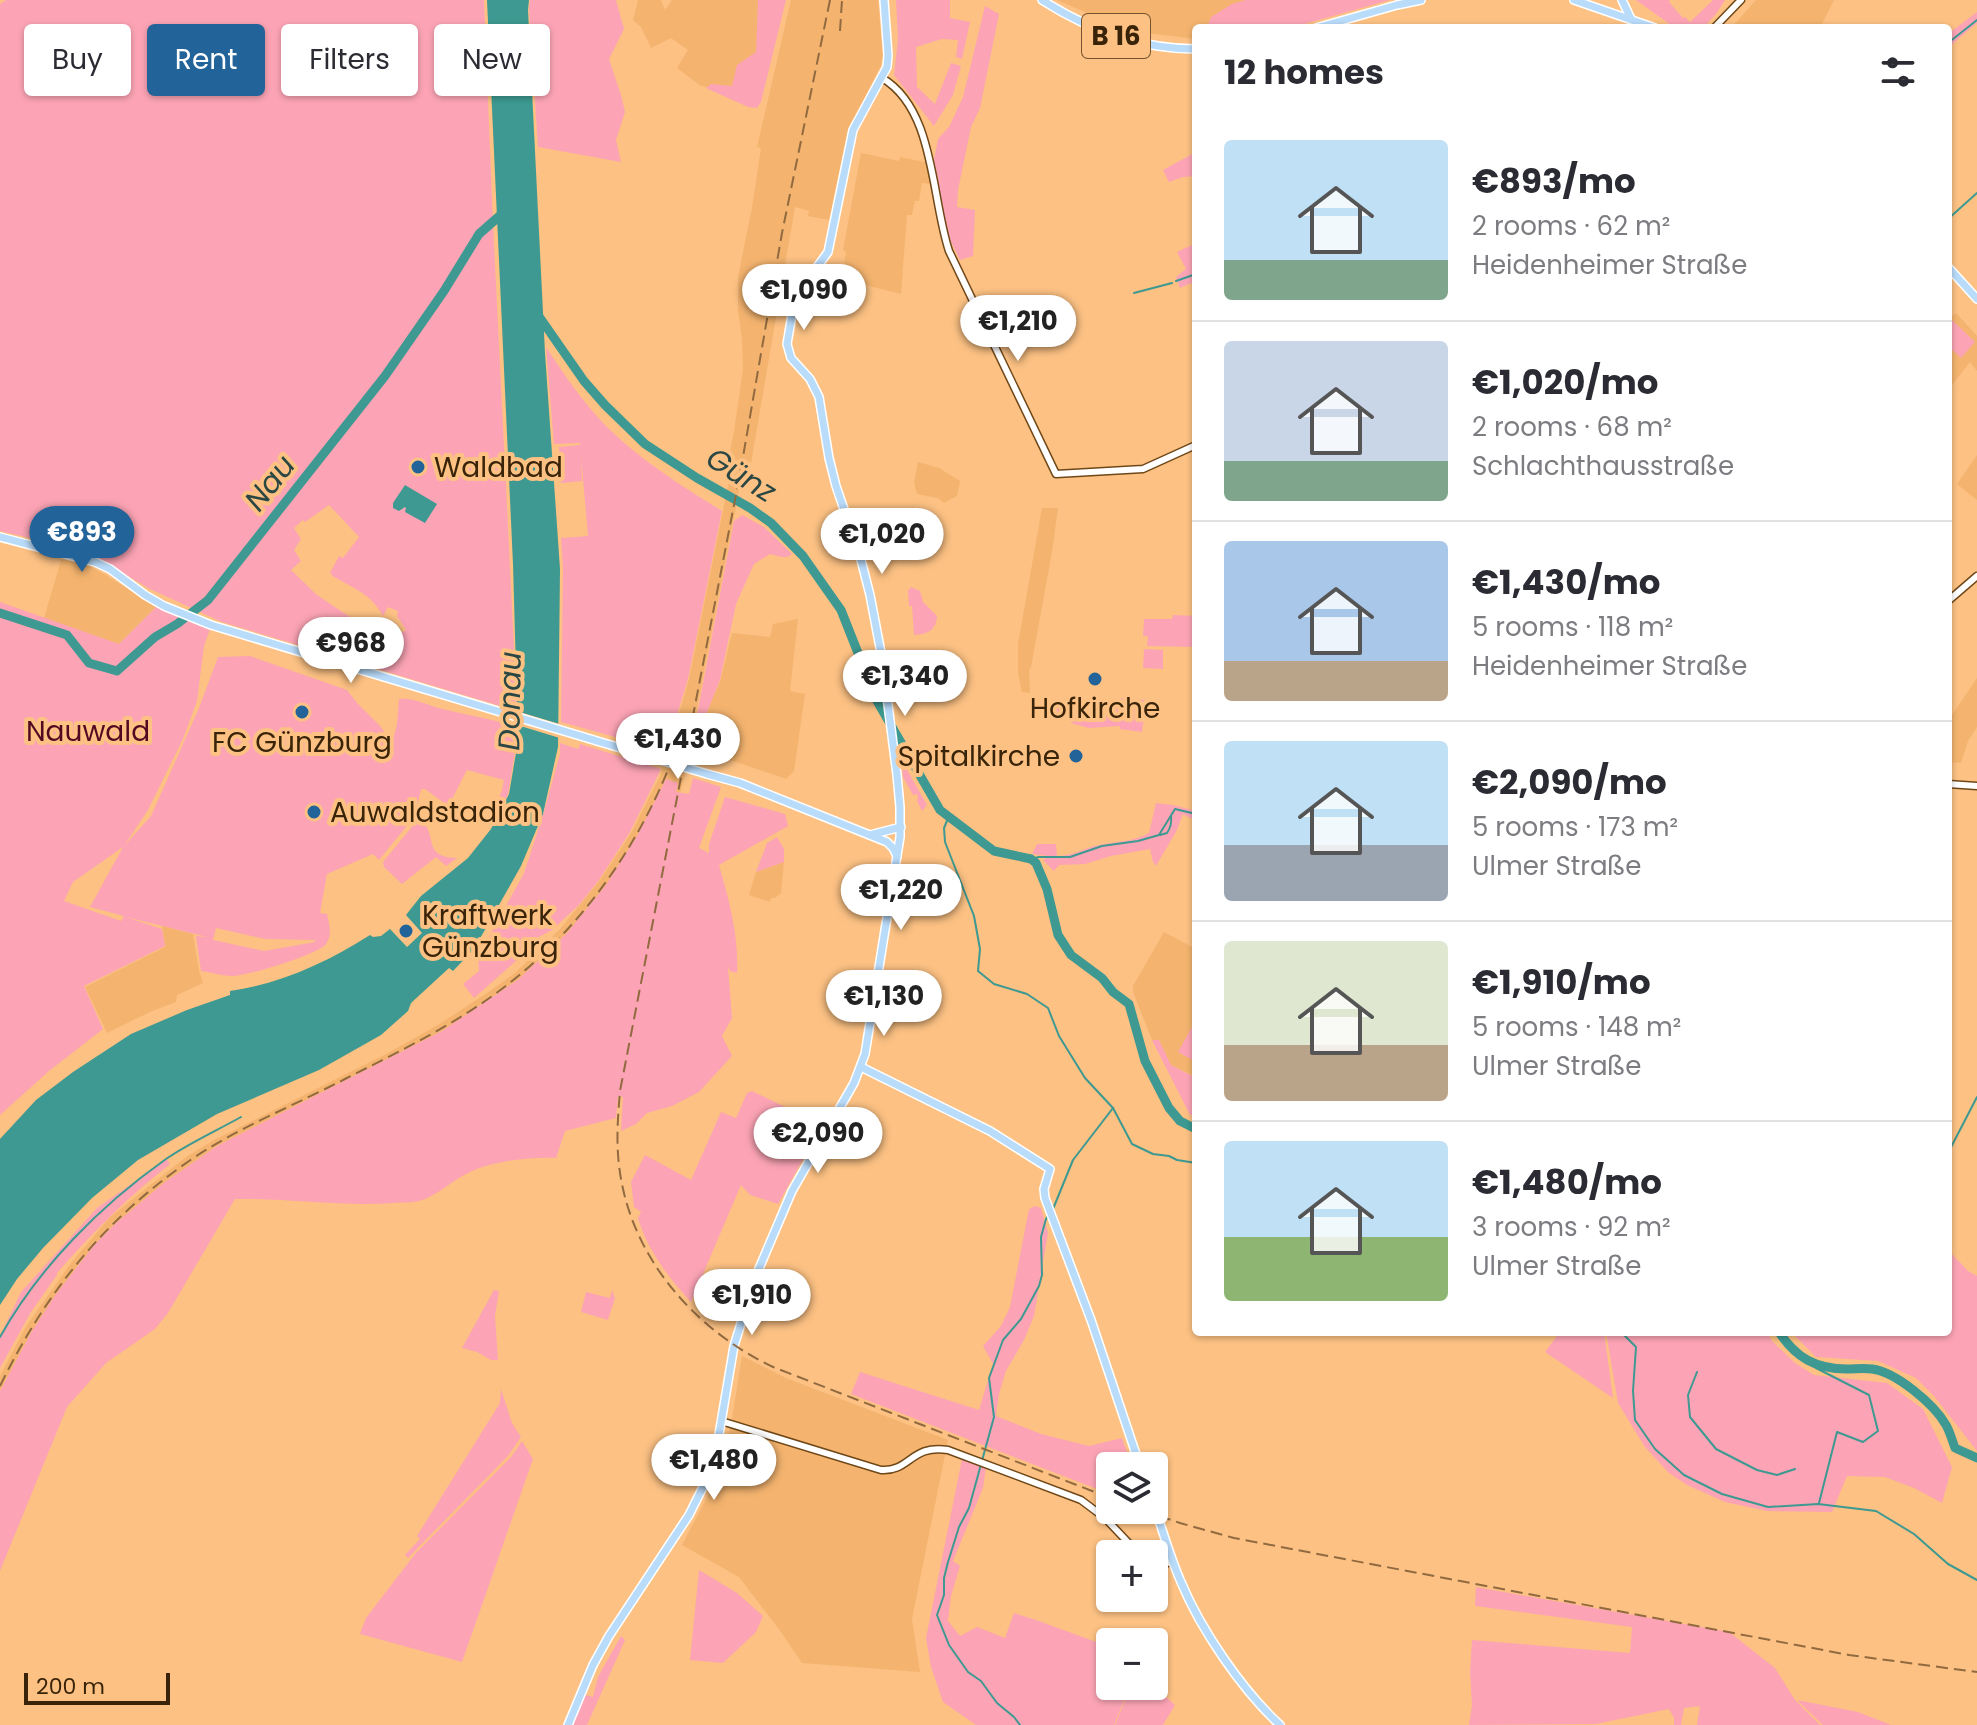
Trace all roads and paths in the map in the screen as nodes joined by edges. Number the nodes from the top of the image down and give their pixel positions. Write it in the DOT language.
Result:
graph roads {
  1 [pos="1042,0"];
  2 [pos="1421,0"];
  3 [pos="1574,0"];
  4 [pos="1611,0"];
  5 [pos="1621,0"];
  6 [pos="1741,0"];
  7 [pos="884,3"];
  8 [pos="1610,12"];
  9 [pos="1631,19"];
  10 [pos="1330,24"];
  11 [pos="1644,24"];
  12 [pos="1718,24"];
  13 [pos="1192,49"];
  14 [pos="882,78"];
  15 [pos="1952,271"];
  16 [pos="1977,299"];
  17 [pos="1192,447"];
  18 [pos="0,537"];
  19 [pos="1977,576"];
  20 [pos="1952,598"];
  21 [pos="1952,784"];
  22 [pos="1977,786"];
  23 [pos="901,827"];
  24 [pos="868,835"];
  25 [pos="897,858"];
  26 [pos="861,1067"];
  27 [pos="721,1421"];
  28 [pos="1135,1452"];
  29 [pos="1160,1524"];
  30 [pos="1126,1540"];
  31 [pos="1172,1561"];
  32 [pos="1168,1562"];
  33 [pos="568,1725"];
  34 [pos="1280,1725"];
  1 -- 13 [label="main road, B 16"];
  2 -- 10 [label="main road"];
  3 -- 8 [label="main road"];
  4 -- 8 [label="main road"];
  5 -- 8 [label="main road"];
  5 -- 9 [label="main road"];
  6 -- 12 [label="street"];
  7 -- 14 [label="main road"];
  8 -- 9 [label="main road"];
  9 -- 11 [label="main road"];
  14 -- 17 [label="street"];
  14 -- 23 [label="main road"];
  15 -- 16 [label="main road"];
  18 -- 24 [label="main road, bridge"];
  19 -- 20 [label="street"];
  21 -- 22 [label="street"];
  23 -- 24 [label="main road"];
  23 -- 25 [label="main road"];
  24 -- 25 [label="main road"];
  25 -- 26 [label="main road"];
  26 -- 27 [label="main road"];
  26 -- 28 [label="main road"];
  27 -- 30 [label="street"];
  27 -- 33 [label="main road"];
  29 -- 31 [label="main road"];
  31 -- 32 [label="street"];
  31 -- 34 [label="main road"];
}
